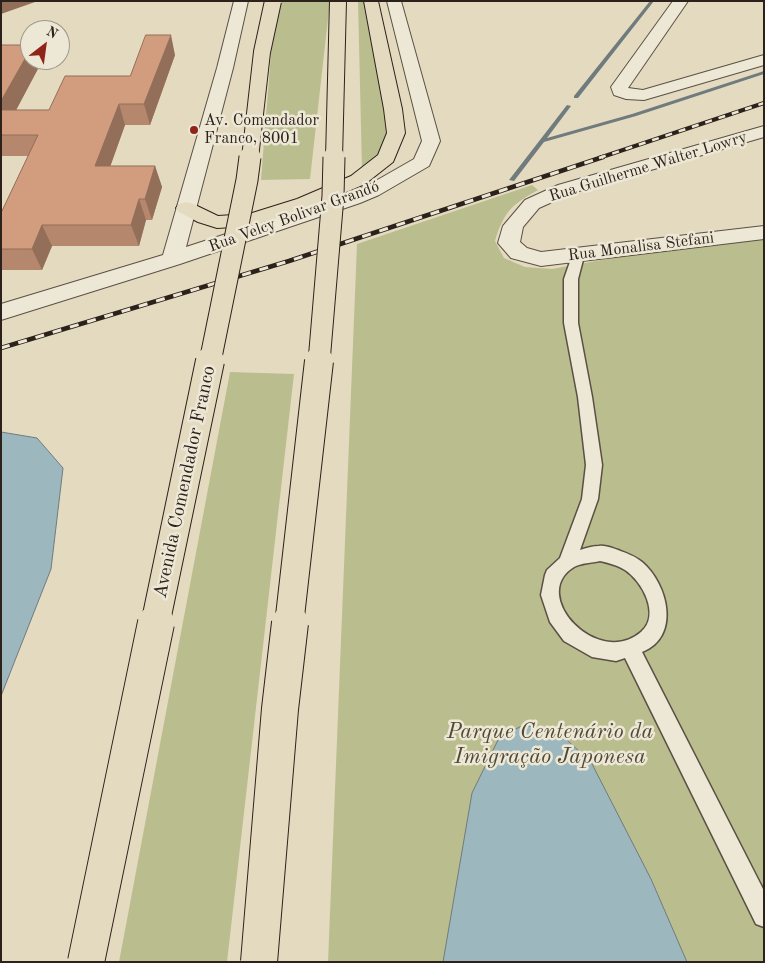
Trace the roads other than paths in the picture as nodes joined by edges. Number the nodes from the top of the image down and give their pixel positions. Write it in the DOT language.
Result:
graph roads {
  1 [pos="240,1"];
  2 [pos="273,1"];
  3 [pos="338,1"];
  4 [pos="371,1"];
  5 [pos="394,1"];
  6 [pos="681,1"];
  7 [pos="764,60"];
  8 [pos="764,131"];
  9 [pos="186,208"];
  10 [pos="180,228"];
  11 [pos="764,232"];
  12 [pos="209,247"];
  13 [pos="519,253"];
  14 [pos="578,256"];
  15 [pos="172,260"];
  16 [pos="1,312"];
  17 [pos="568,560"];
  18 [pos="630,649"];
  19 [pos="764,916"];
  20 [pos="86,962"];
  21 [pos="259,962"];
  1 -- 9 [label="street"];
  2 -- 20 [label="highway, Avenida Comendador Franco, bridge"];
  3 -- 21 [label="highway, bridge"];
  4 -- 9 [label="highway"];
  5 -- 12 [label="street, Rua Velcy Bolivar Grandó"];
  6 -- 7 [label="street"];
  8 -- 13 [label="street, Rua Guilherme Walter Lowry"];
  9 -- 10 [label="street"];
  10 -- 12 [label="street"];
  10 -- 15 [label="street"];
  11 -- 14 [label="street, Rua Monalisa Stefani"];
  12 -- 15 [label="street, Rua Velcy Bolivar Grandó"];
  13 -- 14 [label="street, Rua Monalisa Stefani"];
  14 -- 17 [label="lane"];
  15 -- 16 [label="street, Rua Velcy Bolivar Grandó"];
  17 -- 18 [label="lane"];
  17 -- 18 [label="lane"];
  18 -- 19 [label="lane"];
}
